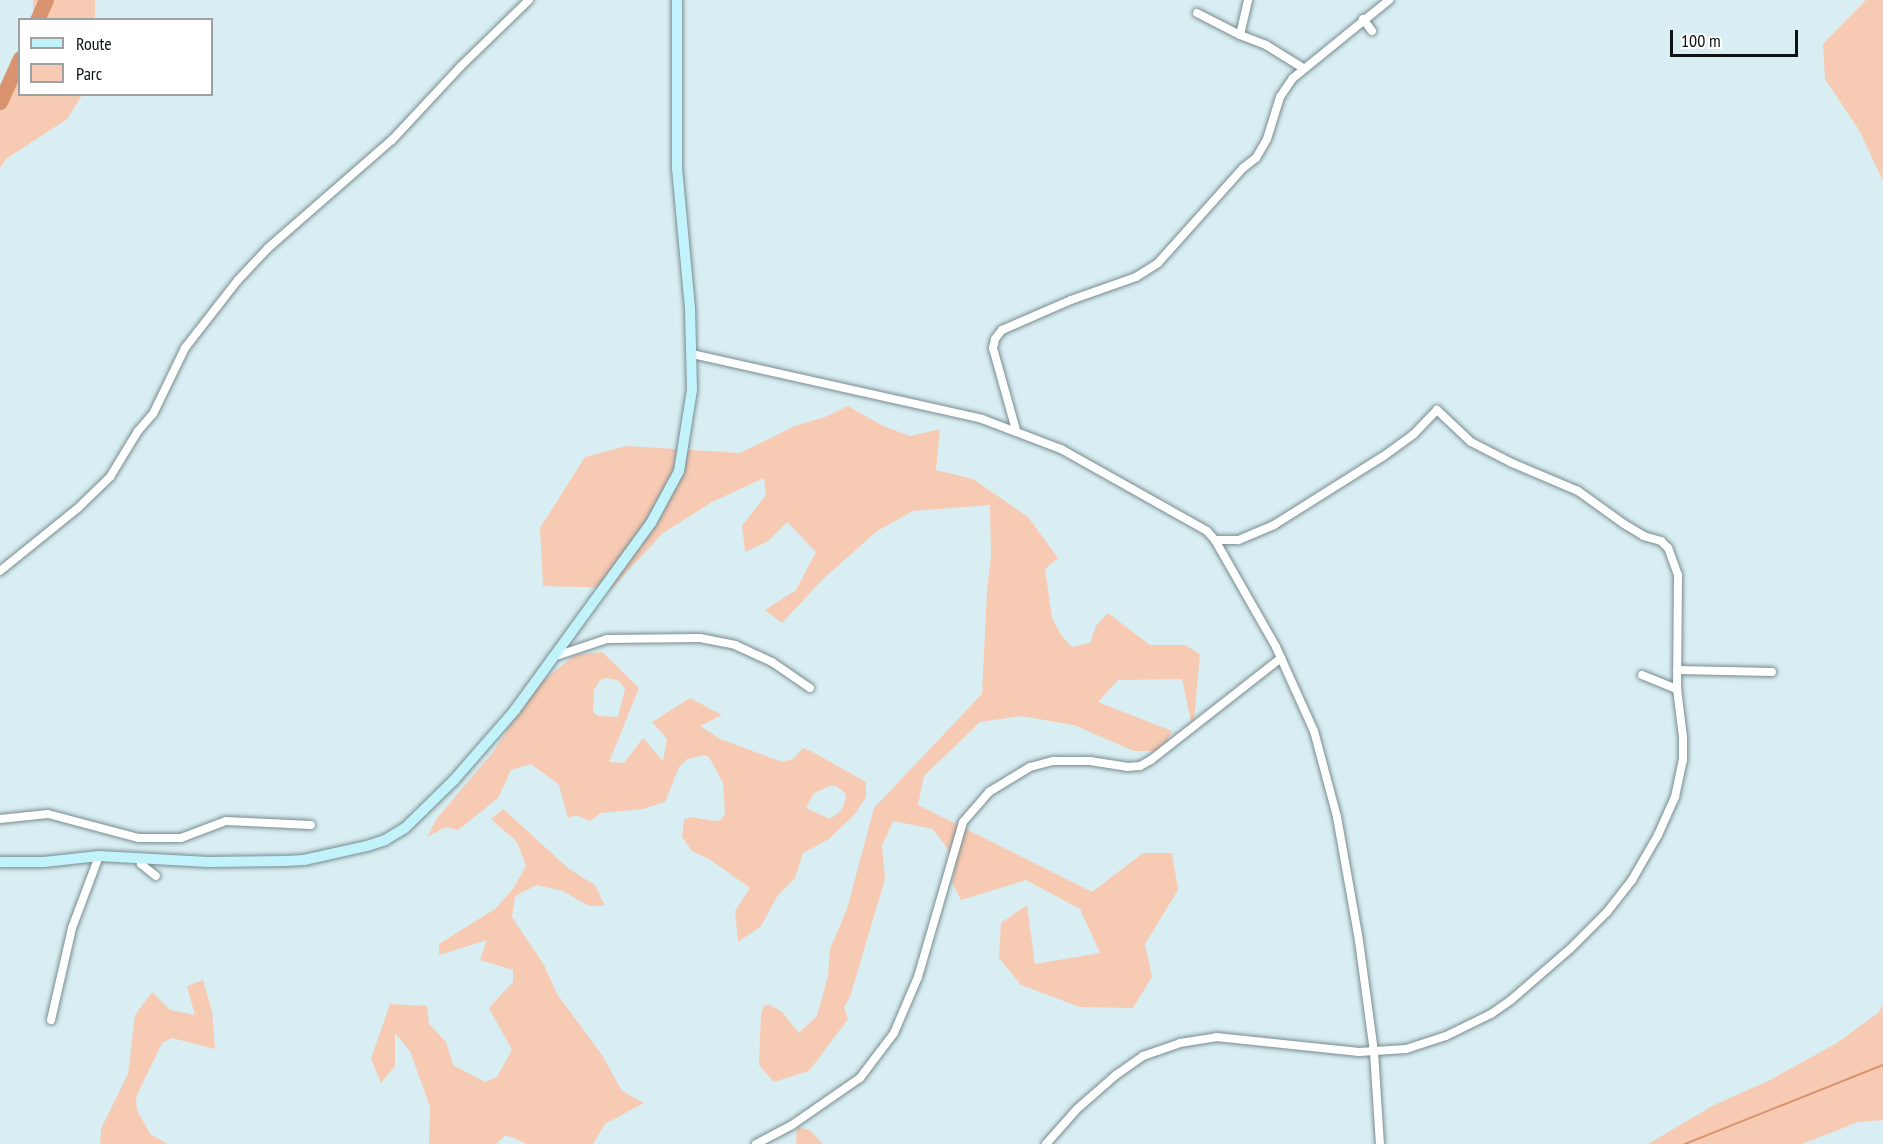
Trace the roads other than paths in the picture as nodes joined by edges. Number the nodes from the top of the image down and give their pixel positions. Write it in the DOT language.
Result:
graph roads {
  1 [pos="530,0"];
  2 [pos="677,0"];
  3 [pos="1248,0"];
  4 [pos="1389,0"];
  5 [pos="1197,13"];
  6 [pos="1363,19"];
  7 [pos="1372,31"];
  8 [pos="1240,35"];
  9 [pos="1303,68"];
  10 [pos="692,354"];
  11 [pos="1016,430"];
  12 [pos="1215,540"];
  13 [pos="0,571"];
  14 [pos="552,657"];
  15 [pos="1281,658"];
  16 [pos="1677,670"];
  17 [pos="1772,672"];
  18 [pos="1642,675"];
  19 [pos="810,688"];
  20 [pos="1677,689"];
  21 [pos="0,819"];
  22 [pos="311,825"];
  23 [pos="99,856"];
  24 [pos="142,858"];
  25 [pos="0,862"];
  26 [pos="156,876"];
  27 [pos="51,1020"];
  28 [pos="1374,1052"];
  29 [pos="756,1144"];
  30 [pos="1046,1144"];
  31 [pos="1380,1144"];
  1 -- 13 [label="street"];
  2 -- 10 [label="main road"];
  3 -- 8 [label="street"];
  4 -- 6 [label="street"];
  5 -- 8 [label="street"];
  6 -- 7 [label="street"];
  6 -- 9 [label="street"];
  8 -- 9 [label="street"];
  9 -- 11 [label="street"];
  10 -- 11 [label="street"];
  10 -- 14 [label="main road"];
  11 -- 12 [label="street"];
  12 -- 15 [label="street"];
  12 -- 16 [label="street"];
  14 -- 19 [label="street"];
  14 -- 24 [label="main road"];
  15 -- 28 [label="street"];
  15 -- 29 [label="street"];
  16 -- 17 [label="street"];
  16 -- 20 [label="street"];
  18 -- 20 [label="street"];
  20 -- 28 [label="street"];
  21 -- 22 [label="street"];
  23 -- 24 [label="main road"];
  23 -- 25 [label="main road"];
  23 -- 27 [label="street"];
  24 -- 26 [label="street"];
  28 -- 30 [label="street"];
  28 -- 31 [label="street"];
}
